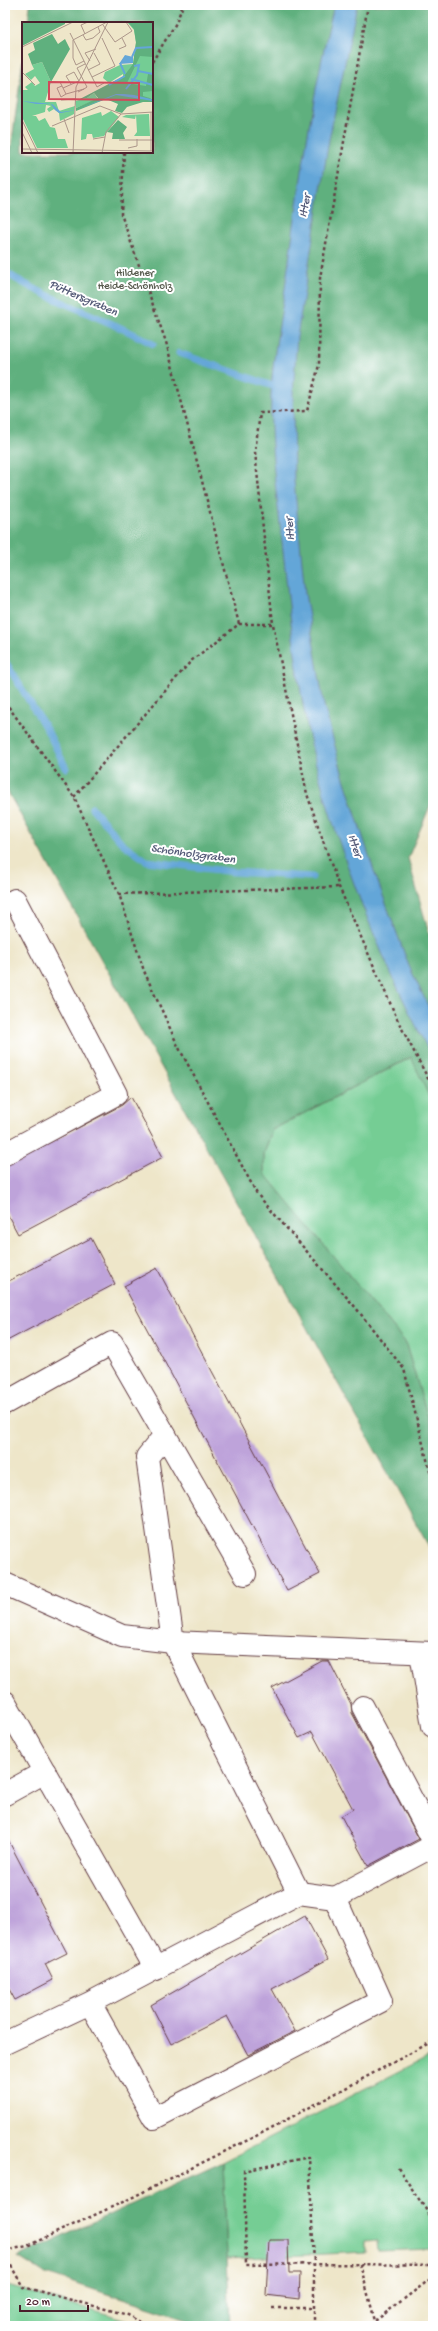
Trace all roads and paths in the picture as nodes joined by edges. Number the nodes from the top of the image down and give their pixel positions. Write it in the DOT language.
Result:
graph roads {
  1 [pos="183,5"];
  2 [pos="368,5"];
  3 [pos="153,60"];
  4 [pos="124,153"];
  5 [pos="239,624"];
  6 [pos="273,624"];
  7 [pos="5,702"];
  8 [pos="74,797"];
  9 [pos="339,886"];
  10 [pos="119,894"];
  11 [pos="15,900"];
  12 [pos="433,1088"];
  13 [pos="5,1154"];
  14 [pos="5,1403"];
  15 [pos="164,1435"];
  16 [pos="433,1483"];
  17 [pos="244,1574"];
  18 [pos="5,1584"];
  19 [pos="173,1642"];
  20 [pos="427,1653"];
  21 [pos="5,1702"];
  22 [pos="363,1707"];
  23 [pos="433,1726"];
  24 [pos="45,1772"];
  25 [pos="5,1794"];
  26 [pos="433,1840"];
  27 [pos="433,1846"];
  28 [pos="299,1893"];
  29 [pos="334,1898"];
  30 [pos="156,1969"];
  31 [pos="90,2003"];
  32 [pos="433,2041"];
  33 [pos="5,2043"];
  34 [pos="398,2168"];
  35 [pos="433,2220"];
  36 [pos="5,2251"];
  37 [pos="5,2255"];
  38 [pos="314,2264"];
  39 [pos="360,2264"];
  40 [pos="433,2265"];
  41 [pos="433,2277"];
  42 [pos="272,2308"];
  43 [pos="314,2308"];
  44 [pos="375,2320"];
  45 [pos="146,2326"];
  46 [pos="314,2326"];
  47 [pos="372,2326"];
  1 -- 3 [label="path"];
  2 -- 6 [label="path"];
  4 -- 5 [label="path"];
  5 -- 6 [label="path"];
  5 -- 8 [label="path"];
  6 -- 9 [label="path"];
  7 -- 8 [label="path"];
  8 -- 10 [label="path"];
  9 -- 10 [label="path"];
  9 -- 12 [label="path"];
  10 -- 16 [label="path"];
  11 -- 13 [label="lane"];
  14 -- 15 [label="lane"];
  15 -- 17 [label="lane"];
  15 -- 19 [label="lane"];
  18 -- 19 [label="lane"];
  19 -- 20 [label="lane"];
  19 -- 28 [label="lane"];
  20 -- 23 [label="lane"];
  21 -- 24 [label="lane"];
  22 -- 26 [label="lane"];
  24 -- 25 [label="lane"];
  24 -- 30 [label="lane"];
  27 -- 29 [label="lane"];
  28 -- 29 [label="lane"];
  28 -- 30 [label="lane"];
  29 -- 31 [label="lane"];
  30 -- 31 [label="lane"];
  31 -- 33 [label="lane"];
  32 -- 36 [label="path"];
  34 -- 35 [label="path"];
  37 -- 45 [label="path"];
  38 -- 38 [label="path"];
  38 -- 39 [label="path"];
  38 -- 43 [label="path"];
  39 -- 40 [label="path"];
  39 -- 44 [label="path"];
  41 -- 44 [label="path"];
  42 -- 43 [label="path"];
  43 -- 46 [label="path"];
  44 -- 47 [label="path"];
}
